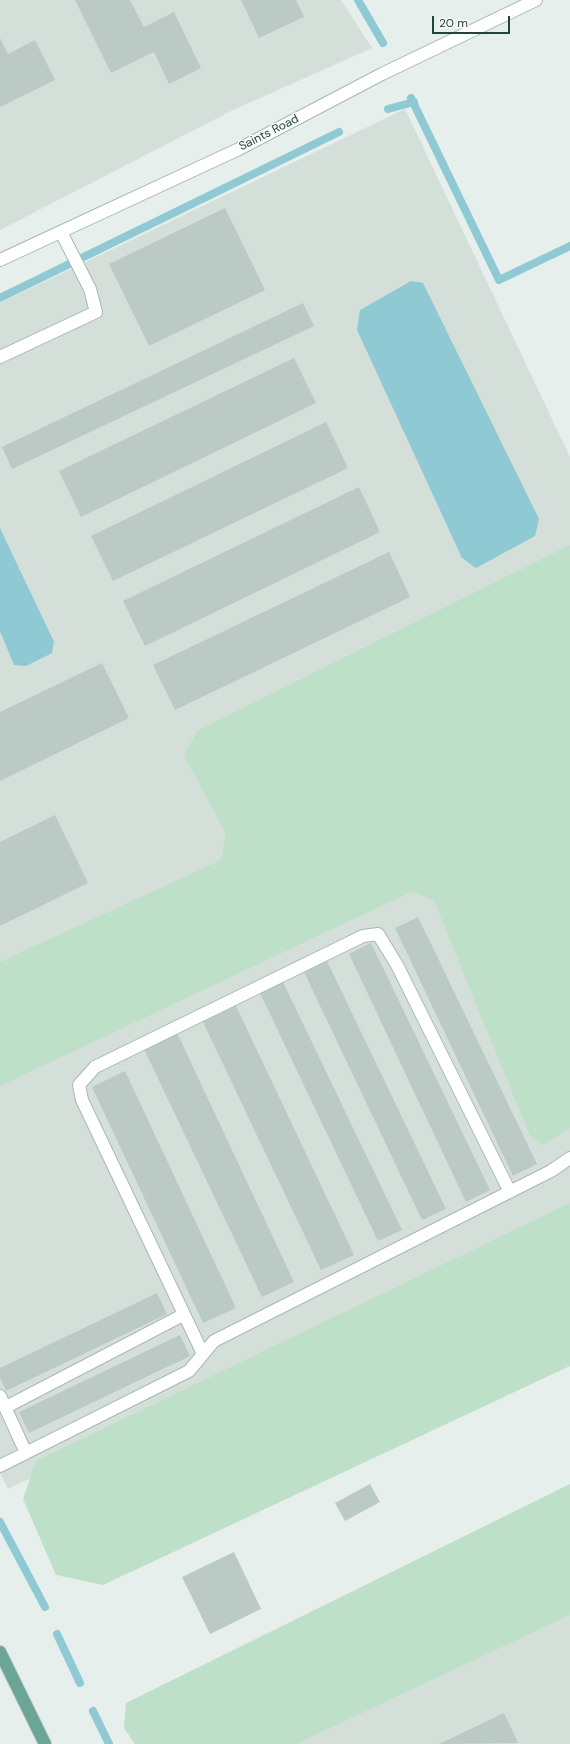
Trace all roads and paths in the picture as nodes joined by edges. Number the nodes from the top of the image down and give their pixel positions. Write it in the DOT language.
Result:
graph roads {
  1 [pos="536,0"];
  2 [pos="60,232"];
  3 [pos="0,260"];
  4 [pos="0,357"];
  5 [pos="570,1158"];
  6 [pos="510,1192"];
  7 [pos="184,1315"];
  8 [pos="203,1354"];
  9 [pos="0,1396"];
  10 [pos="6,1407"];
  11 [pos="26,1453"];
  12 [pos="0,1466"];
  13 [pos="0,1652"];
  14 [pos="45,1744"];
  1 -- 2 [label="street, Saints Road"];
  2 -- 3 [label="street, Saints Road"];
  2 -- 4 [label="street"];
  5 -- 6 [label="street"];
  6 -- 7 [label="street"];
  6 -- 8 [label="street"];
  7 -- 8 [label="street"];
  7 -- 10 [label="street"];
  8 -- 11 [label="street"];
  9 -- 10 [label="street"];
  10 -- 11 [label="street"];
  11 -- 12 [label="street"];
  13 -- 14 [label="main road"];
}
